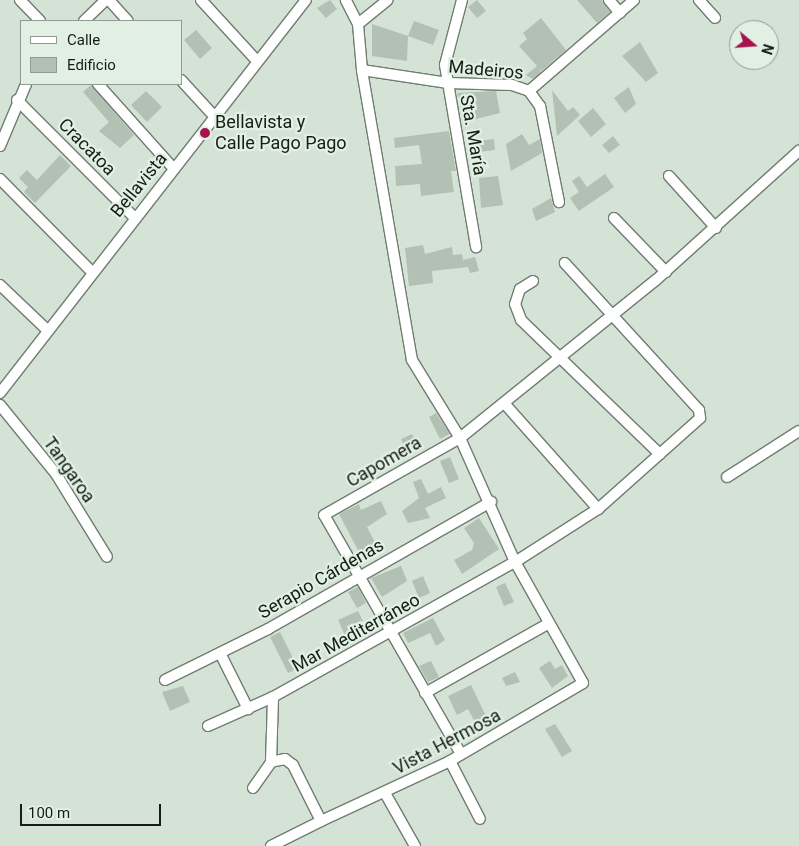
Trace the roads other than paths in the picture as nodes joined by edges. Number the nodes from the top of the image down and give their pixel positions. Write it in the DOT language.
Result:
graph roads {
  1 [pos="20,0"];
  2 [pos="107,0"];
  3 [pos="201,0"];
  4 [pos="306,0"];
  5 [pos="346,0"];
  6 [pos="388,0"];
  7 [pos="462,0"];
  8 [pos="609,0"];
  9 [pos="634,0"];
  10 [pos="699,0"];
  11 [pos="620,12"];
  12 [pos="715,18"];
  13 [pos="39,20"];
  14 [pos="85,20"];
  15 [pos="127,20"];
  16 [pos="358,24"];
  17 [pos="257,61"];
  18 [pos="362,70"];
  19 [pos="182,81"];
  20 [pos="448,84"];
  21 [pos="25,85"];
  22 [pos="99,85"];
  23 [pos="529,91"];
  24 [pos="17,100"];
  25 [pos="214,116"];
  26 [pos="0,146"];
  27 [pos="799,151"];
  28 [pos="174,169"];
  29 [pos="669,176"];
  30 [pos="0,180"];
  31 [pos="558,202"];
  32 [pos="134,217"];
  33 [pos="614,218"];
  34 [pos="716,228"];
  35 [pos="476,247"];
  36 [pos="565,263"];
  37 [pos="91,271"];
  38 [pos="666,272"];
  39 [pos="533,281"];
  40 [pos="0,286"];
  41 [pos="613,315"];
  42 [pos="46,329"];
  43 [pos="562,357"];
  44 [pos="0,393"];
  45 [pos="504,403"];
  46 [pos="0,405"];
  47 [pos="799,431"];
  48 [pos="460,438"];
  49 [pos="660,454"];
  50 [pos="727,477"];
  51 [pos="491,502"];
  52 [pos="598,509"];
  53 [pos="107,557"];
  54 [pos="515,562"];
  55 [pos="356,576"];
  56 [pos="549,623"];
  57 [pos="390,634"];
  58 [pos="220,653"];
  59 [pos="165,680"];
  60 [pos="425,692"];
  61 [pos="273,697"];
  62 [pos="248,708"];
  63 [pos="208,726"];
  64 [pos="461,754"];
  65 [pos="450,761"];
  66 [pos="271,762"];
  67 [pos="252,788"];
  68 [pos="385,793"];
  69 [pos="480,819"];
  70 [pos="321,821"];
  71 [pos="271,846"];
  72 [pos="415,846"];
  1 -- 13 [label="street"];
  2 -- 14 [label="street"];
  2 -- 15 [label="street"];
  3 -- 17 [label="street"];
  4 -- 17 [label="street, Bellavista"];
  5 -- 16 [label="street"];
  6 -- 16 [label="street"];
  7 -- 20 [label="street, Sta. María"];
  8 -- 11 [label="street"];
  9 -- 11 [label="street, Madeiros"];
  10 -- 12 [label="street"];
  11 -- 23 [label="street, Madeiros"];
  16 -- 18 [label="street"];
  17 -- 25 [label="street, Bellavista"];
  18 -- 20 [label="street, Madeiros"];
  18 -- 48 [label="street"];
  19 -- 25 [label="street"];
  20 -- 23 [label="street, Madeiros"];
  20 -- 35 [label="street, Sta. María"];
  21 -- 24 [label="street"];
  22 -- 28 [label="street"];
  23 -- 31 [label="street"];
  24 -- 26 [label="street"];
  24 -- 32 [label="street, Cracatoa"];
  25 -- 28 [label="street, Bellavista"];
  27 -- 34 [label="street, Capomera"];
  28 -- 32 [label="street, Bellavista"];
  29 -- 34 [label="street"];
  30 -- 37 [label="street"];
  32 -- 37 [label="street, Bellavista"];
  33 -- 38 [label="street"];
  34 -- 38 [label="street, Capomera"];
  36 -- 41 [label="street"];
  37 -- 42 [label="street, Bellavista"];
  38 -- 41 [label="street, Capomera"];
  39 -- 43 [label="street"];
  40 -- 42 [label="street"];
  41 -- 43 [label="street, Capomera"];
  41 -- 49 [label="street, Mar Mediterráneo"];
  42 -- 44 [label="street, Bellavista"];
  43 -- 45 [label="street, Capomera"];
  43 -- 49 [label="street"];
  45 -- 48 [label="street, Capomera"];
  45 -- 52 [label="street"];
  46 -- 53 [label="street, Tangaroa"];
  47 -- 50 [label="street"];
  48 -- 51 [label="street"];
  48 -- 55 [label="street, Capomera"];
  49 -- 52 [label="street, Mar Mediterráneo"];
  51 -- 54 [label="street"];
  51 -- 55 [label="street, Serapio Cárdenas"];
  52 -- 54 [label="street, Mar Mediterráneo"];
  54 -- 56 [label="street"];
  54 -- 57 [label="street, Mar Mediterráneo"];
  55 -- 57 [label="street"];
  55 -- 58 [label="street, Serapio Cárdenas"];
  56 -- 60 [label="street"];
  56 -- 64 [label="street, Vista Hermosa"];
  57 -- 60 [label="street"];
  57 -- 61 [label="street, Mar Mediterráneo"];
  58 -- 59 [label="street, Serapio Cárdenas"];
  58 -- 62 [label="street"];
  60 -- 64 [label="street"];
  61 -- 62 [label="street, Mar Mediterráneo"];
  61 -- 66 [label="street"];
  62 -- 63 [label="street, Mar Mediterráneo"];
  64 -- 65 [label="street, Vista Hermosa"];
  65 -- 68 [label="street, Vista Hermosa"];
  65 -- 69 [label="street"];
  66 -- 67 [label="street"];
  66 -- 70 [label="street"];
  68 -- 70 [label="street, Vista Hermosa"];
  68 -- 72 [label="street"];
  70 -- 71 [label="street, Vista Hermosa"];
}
